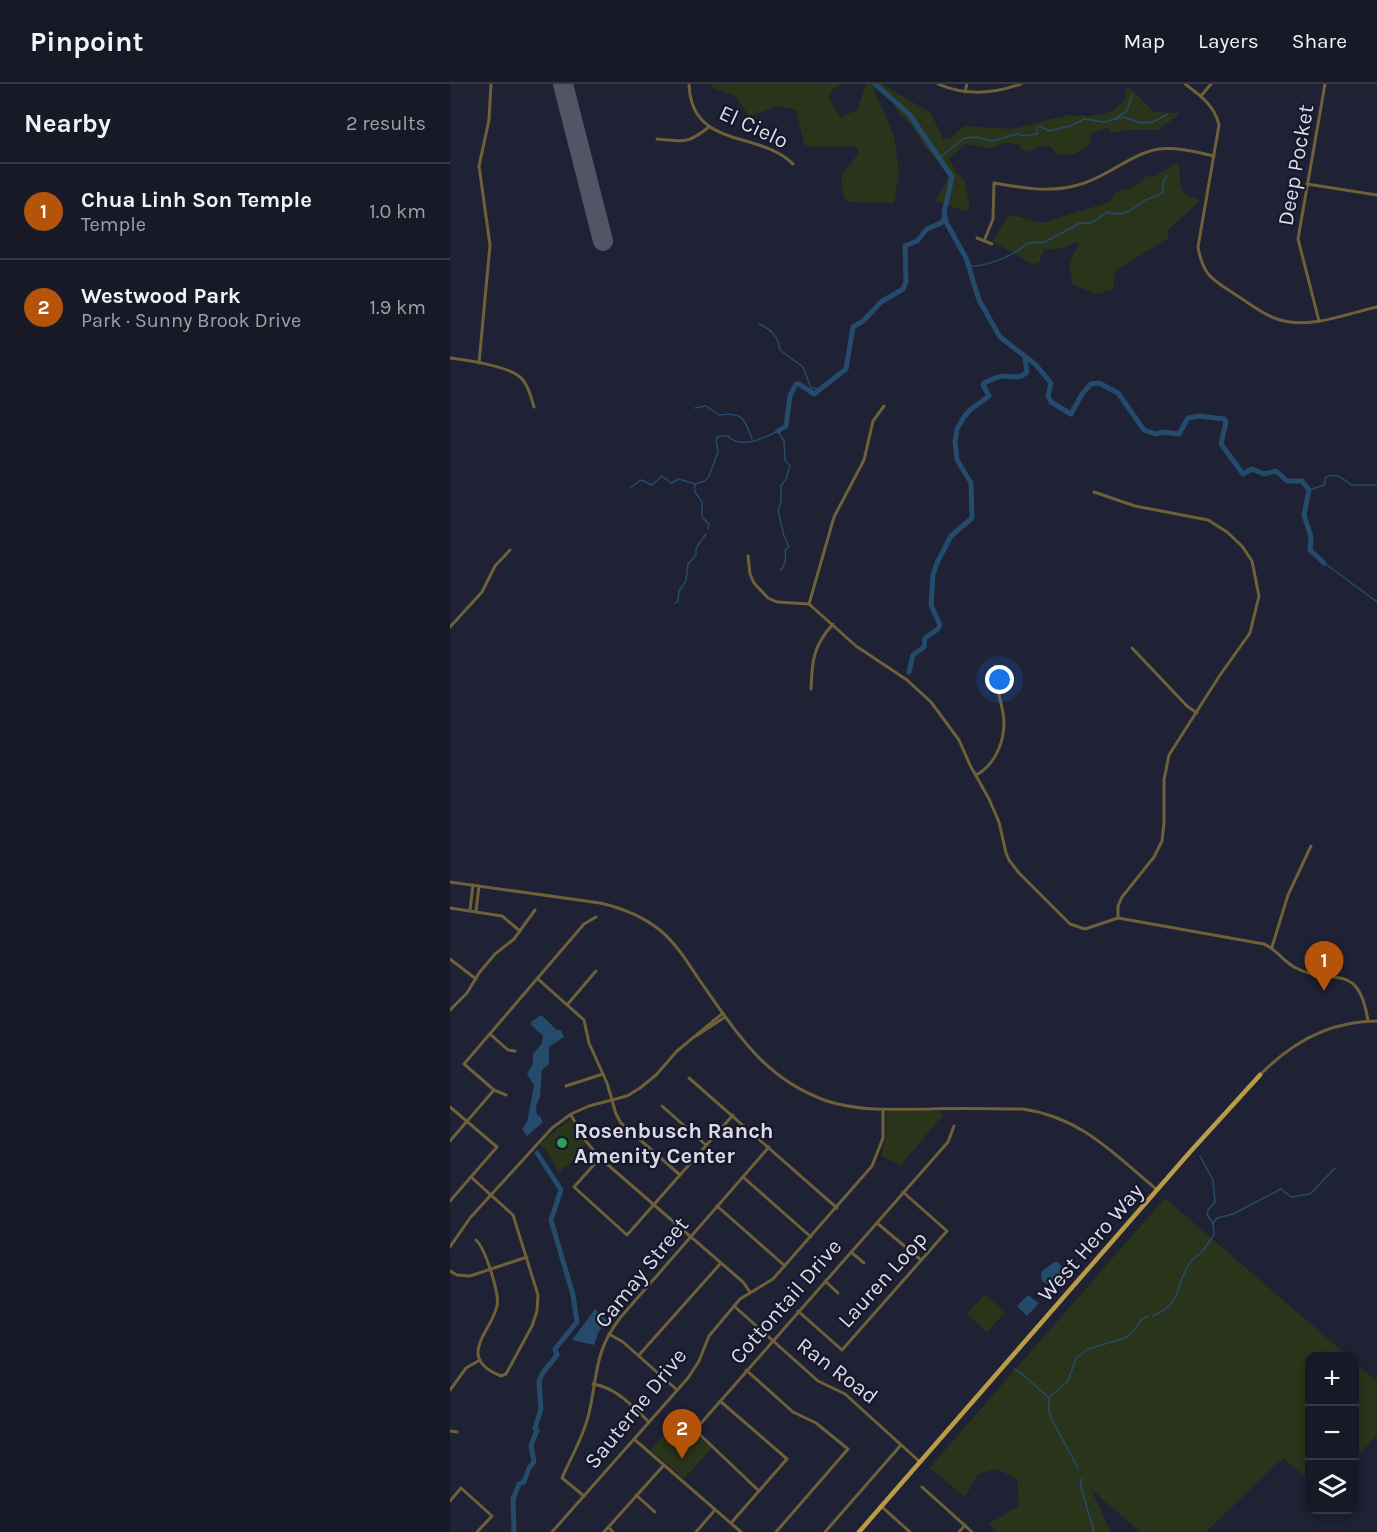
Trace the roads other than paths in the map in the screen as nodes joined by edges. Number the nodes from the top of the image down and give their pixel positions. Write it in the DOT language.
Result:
graph roads {
  1 [pos="491,84"];
  2 [pos="689,84"];
  3 [pos="938,84"];
  4 [pos="967,84"];
  5 [pos="1021,84"];
  6 [pos="1185,84"];
  7 [pos="1211,84"];
  8 [pos="1325,84"];
  9 [pos="965,92"];
  10 [pos="1201,96"];
  11 [pos="709,127"];
  12 [pos="657,139"];
  13 [pos="1215,156"];
  14 [pos="793,164"];
  15 [pos="1307,184"];
  16 [pos="1377,195"];
  17 [pos="977,238"];
  18 [pos="984,241"];
  19 [pos="992,244"];
  20 [pos="1377,306"];
  21 [pos="1319,321"];
  22 [pos="450,358"];
  23 [pos="478,363"];
  24 [pos="884,406"];
  25 [pos="534,407"];
  26 [pos="1094,492"];
  27 [pos="510,550"];
  28 [pos="748,556"];
  29 [pos="808,604"];
  30 [pos="833,624"];
  31 [pos="450,627"];
  32 [pos="1131,648"];
  33 [pos="995,666"];
  34 [pos="811,689"];
  35 [pos="1197,713"];
  36 [pos="976,775"];
  37 [pos="1311,846"];
  38 [pos="450,882"];
  39 [pos="472,885"];
  40 [pos="479,886"];
  41 [pos="450,909"];
  42 [pos="470,910"];
  43 [pos="535,910"];
  44 [pos="476,911"];
  45 [pos="596,917"];
  46 [pos="1118,918"];
  47 [pos="520,931"];
  48 [pos="1272,947"];
  49 [pos="450,959"];
  50 [pos="596,971"];
  51 [pos="476,978"];
  52 [pos="538,978"];
  53 [pos="567,1005"];
  54 [pos="450,1010"];
  55 [pos="723,1012"];
  56 [pos="726,1017"];
  57 [pos="1368,1021"];
  58 [pos="1377,1021"];
  59 [pos="490,1034"];
  60 [pos="691,1038"];
  61 [pos="515,1051"];
  62 [pos="603,1074"];
  63 [pos="1260,1075"];
  64 [pos="689,1078"];
  65 [pos="566,1086"];
  66 [pos="494,1090"];
  67 [pos="506,1095"];
  68 [pos="612,1101"];
  69 [pos="662,1106"];
  70 [pos="450,1107"];
  71 [pos="883,1109"];
  72 [pos="571,1114"];
  73 [pos="733,1115"];
  74 [pos="467,1121"];
  75 [pos="954,1126"];
  76 [pos="450,1141"];
  77 [pos="706,1145"];
  78 [pos="769,1147"];
  79 [pos="600,1158"];
  80 [pos="680,1175"];
  81 [pos="471,1177"];
  82 [pos="743,1177"];
  83 [pos="1157,1190"];
  84 [pos="903,1192"];
  85 [pos="492,1194"];
  86 [pos="450,1202"];
  87 [pos="654,1205"];
  88 [pos="717,1206"];
  89 [pos="837,1208"];
  90 [pos="877,1223"];
  91 [pos="690,1237"];
  92 [pos="811,1237"];
  93 [pos="476,1240"];
  94 [pos="450,1247"];
  95 [pos="851,1252"];
  96 [pos="527,1257"];
  97 [pos="921,1260"];
  98 [pos="721,1263"];
  99 [pos="864,1263"];
  100 [pos="785,1266"];
  101 [pos="489,1269"];
  102 [pos="450,1271"];
  103 [pos="825,1281"];
  104 [pos="750,1292"];
  105 [pos="838,1293"];
  106 [pos="734,1306"];
  107 [pos="798,1311"];
  108 [pos="609,1334"];
  109 [pos="772,1340"];
  110 [pos="639,1355"];
  111 [pos="480,1360"];
  112 [pos="746,1370"];
  113 [pos="593,1384"];
  114 [pos="450,1390"];
  115 [pos="677,1390"];
  116 [pos="720,1401"];
  117 [pos="649,1422"];
  118 [pos="450,1431"];
  119 [pos="457,1432"];
  120 [pos="634,1439"];
  121 [pos="901,1445"];
  122 [pos="920,1462"];
  123 [pos="664,1465"];
  124 [pos="922,1487"];
  125 [pos="759,1491"];
  126 [pos="636,1495"];
  127 [pos="584,1496"];
  128 [pos="450,1501"];
  129 [pos="881,1506"];
  130 [pos="716,1510"];
  131 [pos="655,1512"];
  132 [pos="731,1523"];
  133 [pos="965,1526"];
  134 [pos="608,1527"];
  135 [pos="908,1531"];
  136 [pos="477,1532"];
  137 [pos="552,1532"];
  138 [pos="604,1532"];
  139 [pos="613,1532"];
  140 [pos="696,1532"];
  141 [pos="741,1532"];
  142 [pos="776,1532"];
  143 [pos="825,1532"];
  144 [pos="859,1532"];
  145 [pos="959,1532"];
  146 [pos="972,1532"];
  1 -- 23 [label="street"];
  2 -- 11 [label="street, El Cielo"];
  3 -- 9 [label="street"];
  4 -- 9 [label="street"];
  5 -- 9 [label="street"];
  6 -- 10 [label="street"];
  7 -- 10 [label="street"];
  8 -- 15 [label="street, Deep Pocket"];
  10 -- 13 [label="street"];
  11 -- 12 [label="street"];
  11 -- 14 [label="street, El Cielo"];
  13 -- 18 [label="street"];
  13 -- 21 [label="street"];
  15 -- 16 [label="street"];
  15 -- 21 [label="street, Deep Pocket"];
  17 -- 18 [label="street"];
  18 -- 19 [label="street"];
  20 -- 21 [label="street"];
  22 -- 23 [label="street"];
  23 -- 25 [label="street"];
  24 -- 29 [label="street"];
  26 -- 35 [label="street"];
  27 -- 31 [label="street"];
  28 -- 29 [label="street"];
  29 -- 30 [label="street"];
  30 -- 34 [label="street"];
  30 -- 36 [label="street"];
  32 -- 35 [label="street"];
  33 -- 36 [label="street"];
  35 -- 46 [label="street"];
  36 -- 46 [label="street"];
  37 -- 48 [label="street"];
  38 -- 39 [label="street"];
  39 -- 40 [label="street"];
  39 -- 42 [label="street"];
  40 -- 44 [label="street"];
  40 -- 55 [label="street"];
  41 -- 42 [label="street"];
  42 -- 44 [label="street"];
  43 -- 47 [label="street"];
  44 -- 47 [label="street"];
  45 -- 52 [label="street"];
  46 -- 48 [label="street"];
  47 -- 51 [label="street"];
  48 -- 57 [label="street"];
  49 -- 51 [label="street"];
  50 -- 53 [label="street"];
  51 -- 54 [label="street"];
  52 -- 53 [label="street"];
  52 -- 59 [label="street"];
  53 -- 62 [label="street"];
  55 -- 56 [label="street"];
  55 -- 60 [label="street"];
  56 -- 60 [label="street"];
  56 -- 71 [label="street"];
  57 -- 58 [label="street, West Hero Way"];
  57 -- 63 [label="street, West Hero Way"];
  59 -- 61 [label="street"];
  59 -- 66 [label="street"];
  60 -- 68 [label="street"];
  62 -- 65 [label="street"];
  62 -- 68 [label="street"];
  63 -- 83 [label="main road, West Hero Way"];
  64 -- 73 [label="street"];
  66 -- 67 [label="street"];
  66 -- 74 [label="street"];
  68 -- 72 [label="street"];
  68 -- 80 [label="street"];
  69 -- 77 [label="street"];
  70 -- 74 [label="street"];
  71 -- 83 [label="street"];
  71 -- 89 [label="street, Sauterne Drive"];
  72 -- 79 [label="street"];
  72 -- 85 [label="street"];
  73 -- 77 [label="street"];
  73 -- 78 [label="street"];
  74 -- 76 [label="street"];
  74 -- 81 [label="street"];
  75 -- 84 [label="street, Cottontail Drive"];
  77 -- 80 [label="street"];
  78 -- 82 [label="street, Camay Street"];
  78 -- 89 [label="street"];
  79 -- 87 [label="street"];
  79 -- 87 [label="street"];
  80 -- 87 [label="street"];
  81 -- 85 [label="street"];
  81 -- 86 [label="street"];
  82 -- 88 [label="street, Camay Street"];
  82 -- 92 [label="street"];
  83 -- 122 [label="main road, West Hero Way"];
  84 -- 90 [label="street, Cottontail Drive"];
  84 -- 97 [label="street, Lauren Loop"];
  85 -- 94 [label="street"];
  85 -- 96 [label="street"];
  87 -- 91 [label="street"];
  88 -- 91 [label="street, Camay Street"];
  88 -- 100 [label="street"];
  89 -- 92 [label="street, Sauterne Drive"];
  90 -- 95 [label="street, Cottontail Drive"];
  90 -- 97 [label="street"];
  91 -- 98 [label="street"];
  91 -- 108 [label="street, Camay Street"];
  92 -- 100 [label="street, Sauterne Drive"];
  93 -- 101 [label="street"];
  95 -- 99 [label="street"];
  95 -- 103 [label="street, Cottontail Drive"];
  96 -- 101 [label="street"];
  96 -- 111 [label="street"];
  97 -- 107 [label="street, Lauren Loop"];
  98 -- 104 [label="street"];
  98 -- 110 [label="street"];
  100 -- 104 [label="street, Sauterne Drive"];
  101 -- 102 [label="street"];
  101 -- 111 [label="street"];
  103 -- 105 [label="street"];
  103 -- 107 [label="street, Cottontail Drive"];
  104 -- 106 [label="street, Sauterne Drive"];
  106 -- 109 [label="street, Ran Road"];
  106 -- 115 [label="street, Sauterne Drive"];
  107 -- 109 [label="street, Cottontail Drive"];
  108 -- 110 [label="street"];
  108 -- 113 [label="street, Camay Street"];
  109 -- 112 [label="street, Cottontail Drive"];
  109 -- 121 [label="street, Ran Road"];
  110 -- 115 [label="street"];
  111 -- 114 [label="street"];
  112 -- 116 [label="street, Cottontail Drive"];
  112 -- 142 [label="street"];
  113 -- 117 [label="street"];
  113 -- 127 [label="street, Camay Street"];
  115 -- 117 [label="street, Sauterne Drive"];
  116 -- 125 [label="street, Cottontail Drive"];
  116 -- 125 [label="street"];
  117 -- 120 [label="street, Sauterne Drive"];
  118 -- 119 [label="street"];
  120 -- 123 [label="street"];
  120 -- 127 [label="street, Sauterne Drive"];
  121 -- 122 [label="street, Ran Road"];
  121 -- 143 [label="street"];
  122 -- 129 [label="main road, West Hero Way"];
  123 -- 126 [label="street"];
  123 -- 130 [label="street"];
  124 -- 133 [label="street"];
  125 -- 132 [label="street"];
  126 -- 131 [label="street"];
  126 -- 134 [label="street"];
  127 -- 137 [label="street, Sauterne Drive"];
  128 -- 136 [label="street"];
  129 -- 135 [label="street"];
  129 -- 144 [label="main road, West Hero Way"];
  130 -- 132 [label="street"];
  130 -- 140 [label="street"];
  132 -- 141 [label="street"];
  133 -- 145 [label="street"];
  133 -- 146 [label="street"];
  134 -- 138 [label="street"];
  134 -- 139 [label="street"];
}
